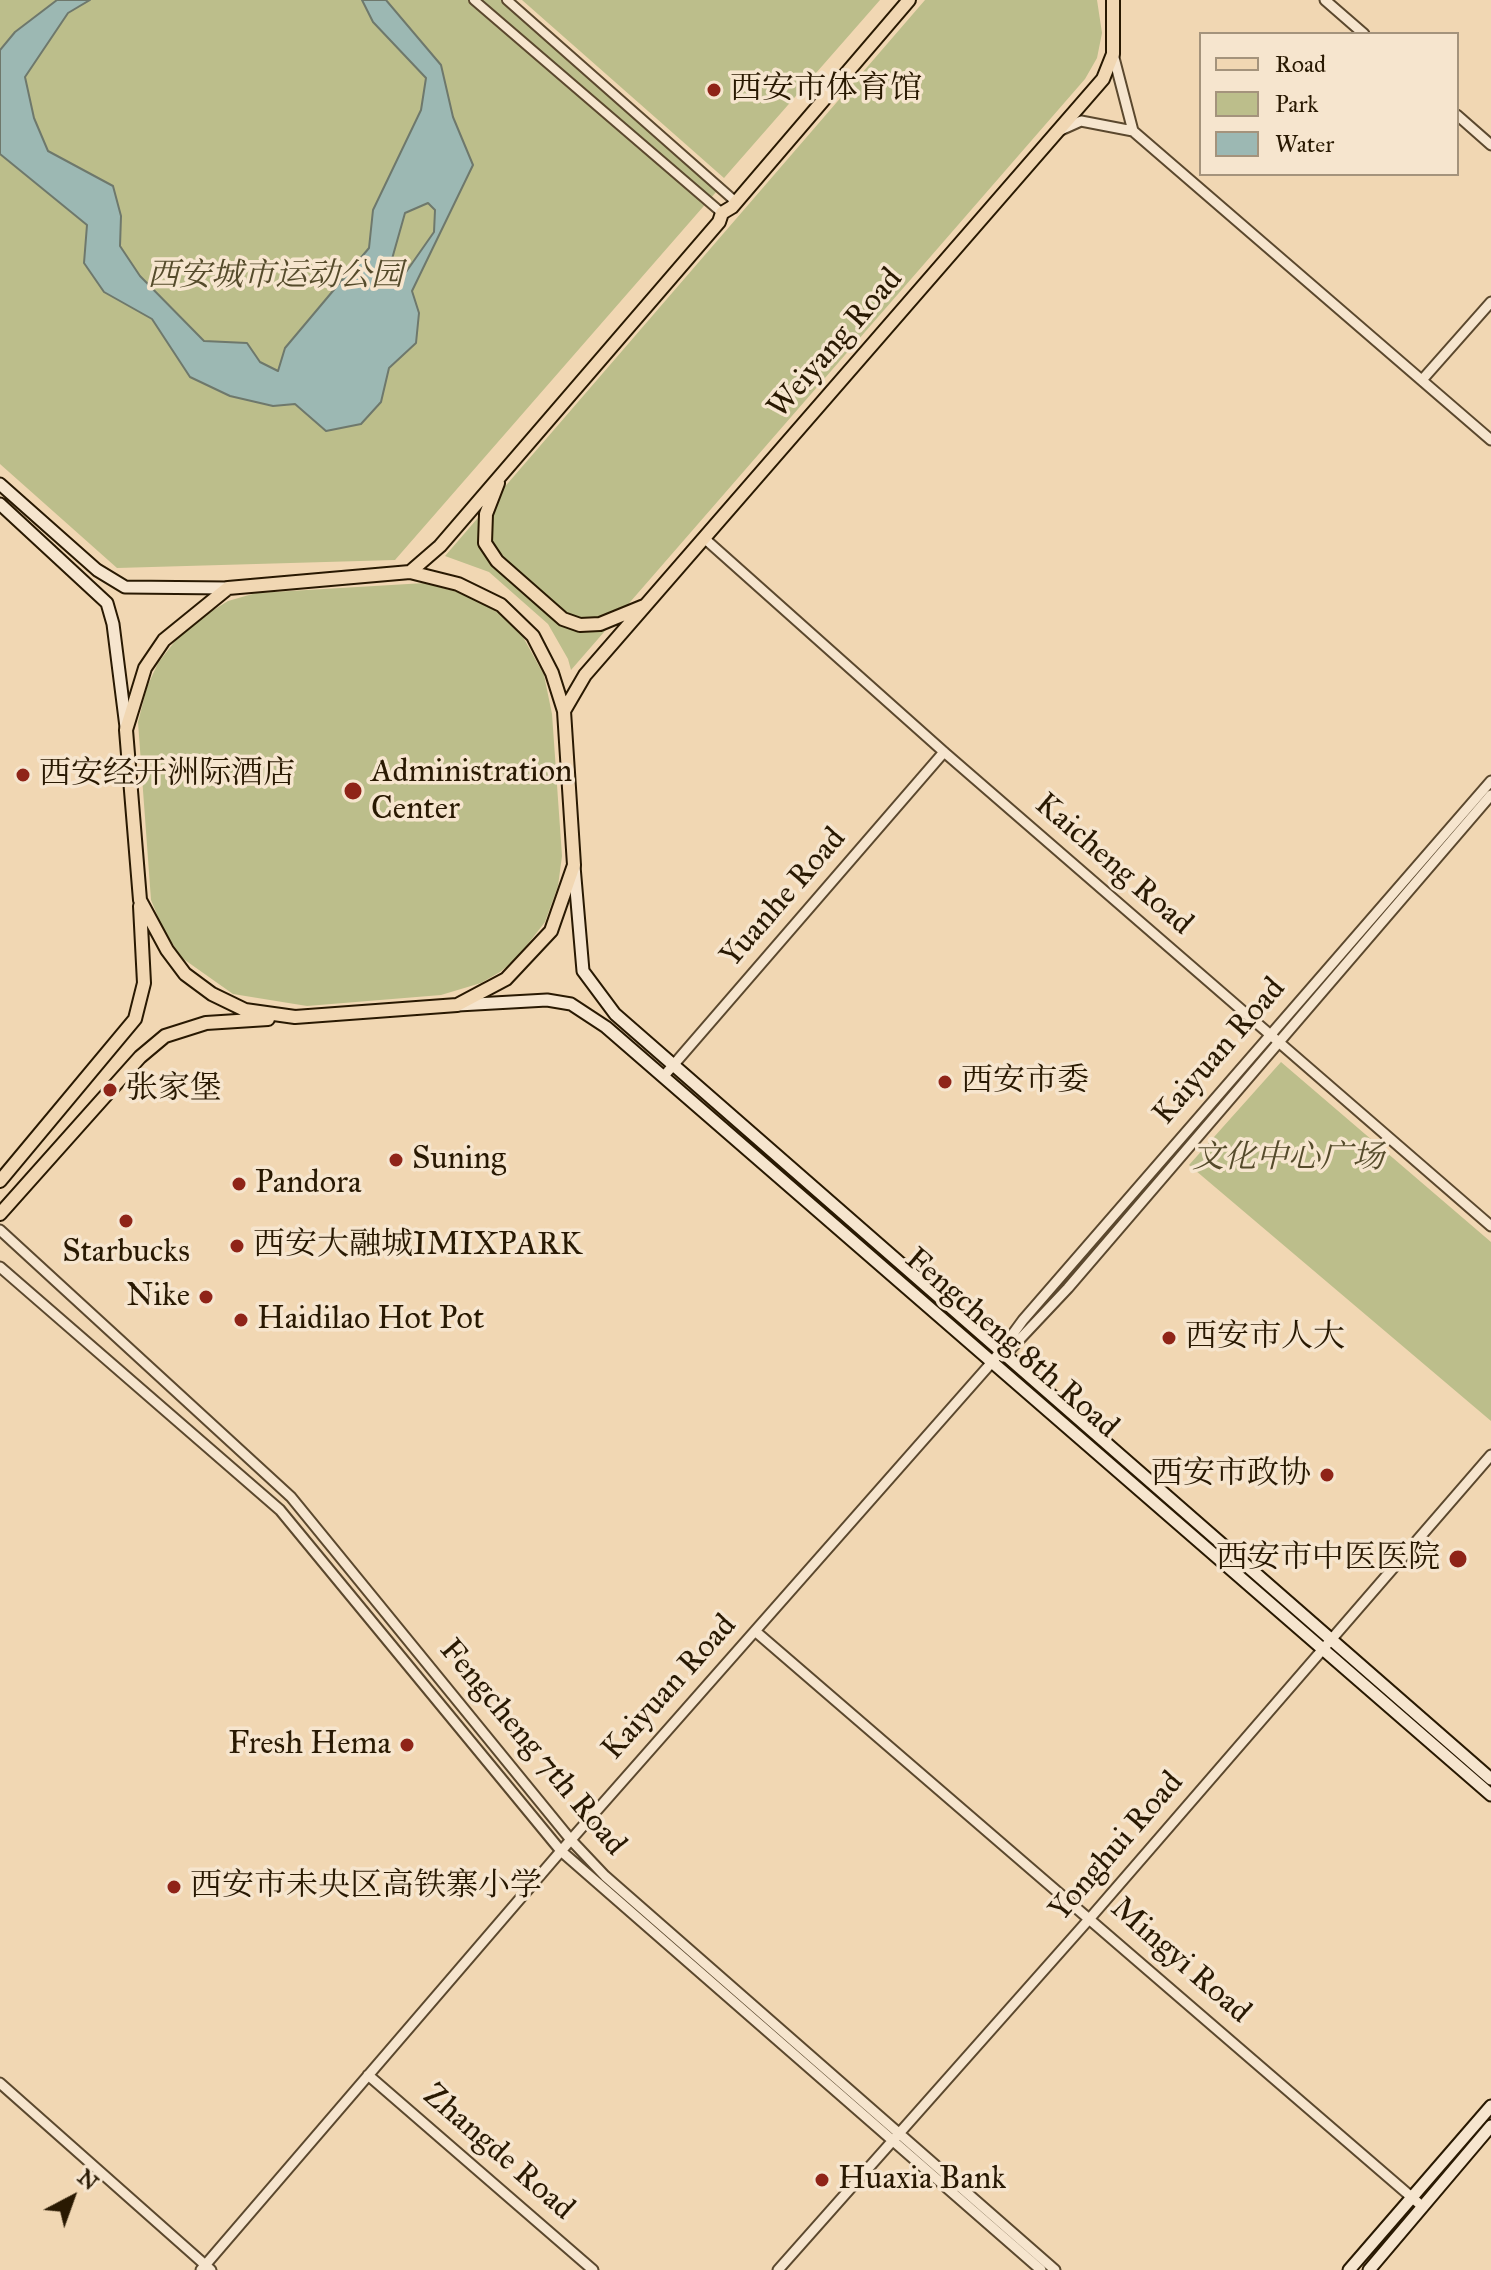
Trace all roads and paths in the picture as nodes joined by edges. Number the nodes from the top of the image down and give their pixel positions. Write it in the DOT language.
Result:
graph roads {
  1 [pos="474,0"];
  2 [pos="507,0"];
  3 [pos="909,0"];
  4 [pos="1113,0"];
  5 [pos="1325,0"];
  6 [pos="1362,32"];
  7 [pos="1113,54"];
  8 [pos="1459,117"];
  9 [pos="1057,131"];
  10 [pos="1133,131"];
  11 [pos="1491,145"];
  12 [pos="736,202"];
  13 [pos="722,213"];
  14 [pos="1491,302"];
  15 [pos="1422,380"];
  16 [pos="1491,440"];
  17 [pos="503,472"];
  18 [pos="0,484"];
  19 [pos="0,504"];
  20 [pos="704,538"];
  21 [pos="410,572"];
  22 [pos="228,588"];
  23 [pos="646,605"];
  24 [pos="564,711"];
  25 [pos="126,730"];
  26 [pos="944,752"];
  27 [pos="1490,784"];
  28 [pos="1491,795"];
  29 [pos="574,865"];
  30 [pos="140,900"];
  31 [pos="457,1005"];
  32 [pos="295,1017"];
  33 [pos="1269,1034"];
  34 [pos="1278,1043"];
  35 [pos="672,1067"];
  36 [pos="663,1077"];
  37 [pos="0,1181"];
  38 [pos="0,1214"];
  39 [pos="1491,1226"];
  40 [pos="0,1230"];
  41 [pos="0,1267"];
  42 [pos="1004,1352"];
  43 [pos="993,1361"];
  44 [pos="1491,1455"];
  45 [pos="755,1631"];
  46 [pos="1327,1644"];
  47 [pos="1491,1779"];
  48 [pos="1491,1795"];
  49 [pos="571,1840"];
  50 [pos="561,1851"];
  51 [pos="1091,1917"];
  52 [pos="368,2075"];
  53 [pos="0,2083"];
  54 [pos="1491,2106"];
  55 [pos="1491,2126"];
  56 [pos="895,2135"];
  57 [pos="1412,2198"];
  58 [pos="1423,2207"];
  59 [pos="206,2268"];
  60 [pos="593,2270"];
  61 [pos="778,2270"];
  62 [pos="1041,2270"];
  63 [pos="1055,2270"];
  64 [pos="1349,2270"];
  65 [pos="1369,2270"];
  1 -- 13 [label="street"];
  2 -- 12 [label="street"];
  3 -- 12 [label="main road"];
  4 -- 7 [label="main road, Weiyang Road"];
  5 -- 6 [label="street"];
  7 -- 9 [label="main road, Weiyang Road"];
  7 -- 10 [label="street"];
  8 -- 11 [label="street"];
  9 -- 10 [label="street"];
  9 -- 20 [label="main road, Weiyang Road"];
  10 -- 15 [label="street"];
  12 -- 13 [label="main road"];
  13 -- 17 [label="main road"];
  14 -- 15 [label="street"];
  15 -- 16 [label="street"];
  17 -- 21 [label="main road"];
  17 -- 23 [label="main road"];
  18 -- 22 [label="main road"];
  19 -- 25 [label="main road"];
  20 -- 23 [label="main road, Weiyang Road"];
  20 -- 26 [label="street, Kaicheng Road"];
  21 -- 22 [label="main road"];
  21 -- 24 [label="main road"];
  22 -- 25 [label="main road"];
  23 -- 24 [label="main road, Weiyang Road"];
  24 -- 29 [label="main road"];
  25 -- 30 [label="main road"];
  26 -- 33 [label="street, Kaicheng Road"];
  26 -- 35 [label="street, Yuanhe Road"];
  27 -- 33 [label="street, Kaiyuan Road"];
  28 -- 34 [label="street, Kaiyuan Road"];
  29 -- 31 [label="main road"];
  29 -- 35 [label="main road"];
  30 -- 32 [label="main road"];
  30 -- 37 [label="main road"];
  31 -- 32 [label="main road"];
  31 -- 36 [label="main road"];
  32 -- 38 [label="main road"];
  33 -- 34 [label="street, Kaicheng Road"];
  33 -- 42 [label="street, Kaiyuan Road"];
  34 -- 39 [label="street, Kaicheng Road"];
  34 -- 42 [label="street, Kaiyuan Road"];
  35 -- 36 [label="street, Yuanhe Road"];
  35 -- 42 [label="main road, Fengcheng 8th Road"];
  36 -- 43 [label="main road, Fengcheng 8th Road"];
  40 -- 49 [label="street, Fengcheng 7th Road"];
  41 -- 50 [label="street, Fengcheng 7th Road"];
  42 -- 43 [label="street"];
  42 -- 46 [label="main road, Fengcheng 8th Road"];
  43 -- 45 [label="street, Kaiyuan Road"];
  43 -- 46 [label="main road, Fengcheng 8th Road"];
  44 -- 46 [label="street, Yonghui Road"];
  45 -- 49 [label="street, Kaiyuan Road"];
  45 -- 51 [label="street, Mingyi Road"];
  46 -- 47 [label="main road, Fengcheng 8th Road"];
  46 -- 48 [label="main road, Fengcheng 8th Road"];
  46 -- 51 [label="street, Yonghui Road"];
  49 -- 50 [label="street, Kaiyuan Road"];
  49 -- 56 [label="street, Fengcheng 7th Road"];
  50 -- 52 [label="street, Kaiyuan Road"];
  50 -- 56 [label="street, Fengcheng 7th Road"];
  51 -- 56 [label="street, Yonghui Road"];
  51 -- 57 [label="street, Mingyi Road"];
  52 -- 59 [label="street, Kaiyuan Road"];
  52 -- 60 [label="street, Zhangde Road"];
  53 -- 59 [label="street"];
  54 -- 57 [label="main road"];
  55 -- 58 [label="main road"];
  56 -- 61 [label="street, Yonghui Road"];
  56 -- 62 [label="street, Fengcheng 7th Road"];
  56 -- 63 [label="street, Fengcheng 7th Road"];
  57 -- 58 [label="street, Mingyi Road"];
  57 -- 64 [label="main road"];
  58 -- 65 [label="main road"];
}
